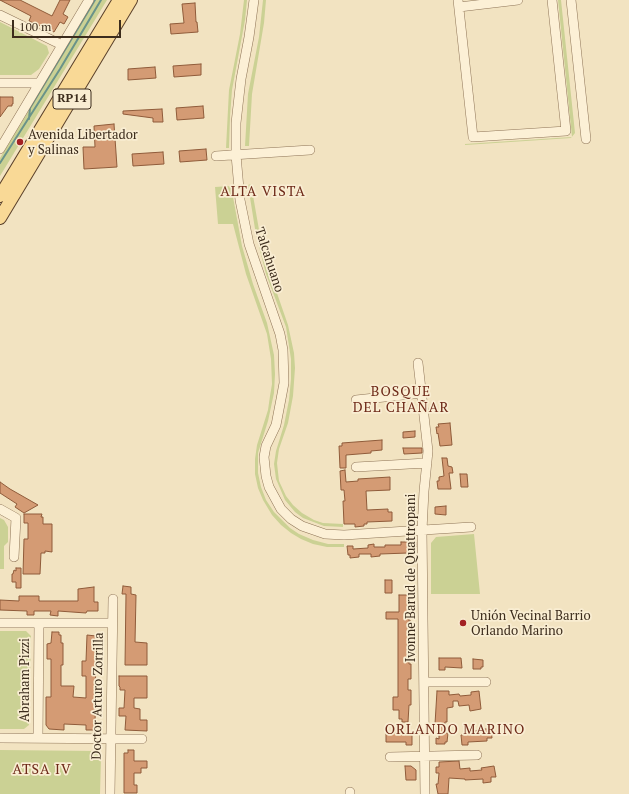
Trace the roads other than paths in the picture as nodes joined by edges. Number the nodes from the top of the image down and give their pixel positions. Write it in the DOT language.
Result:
graph roads {
  1 [pos="89,0"];
  2 [pos="119,0"];
  3 [pos="131,0"];
  4 [pos="254,0"];
  5 [pos="518,0"];
  6 [pos="552,0"];
  7 [pos="571,0"];
  8 [pos="458,4"];
  9 [pos="0,15"];
  10 [pos="62,45"];
  11 [pos="0,83"];
  12 [pos="39,83"];
  13 [pos="586,139"];
  14 [pos="0,149"];
  15 [pos="310,150"];
  16 [pos="236,155"];
  17 [pos="216,156"];
  18 [pos="4,195"];
  19 [pos="0,218"];
  20 [pos="418,362"];
  21 [pos="422,393"];
  22 [pos="356,400"];
  23 [pos="427,462"];
  24 [pos="356,467"];
  25 [pos="0,509"];
  26 [pos="471,527"];
  27 [pos="422,530"];
  28 [pos="14,557"];
  29 [pos="112,599"];
  30 [pos="0,623"];
  31 [pos="39,623"];
  32 [pos="112,623"];
  33 [pos="424,682"];
  34 [pos="486,682"];
  35 [pos="0,738"];
  36 [pos="38,738"];
  37 [pos="111,739"];
  38 [pos="142,740"];
  39 [pos="477,755"];
  40 [pos="390,756"];
  41 [pos="424,756"];
  42 [pos="110,794"];
  43 [pos="425,794"];
  1 -- 10 [label="street"];
  2 -- 18 [label="main road, RP14"];
  3 -- 18 [label="main road, RP14"];
  4 -- 16 [label="street, Talcahuano"];
  5 -- 8 [label="street"];
  6 -- 8 [label="street"];
  7 -- 13 [label="street"];
  9 -- 10 [label="street"];
  10 -- 12 [label="street"];
  11 -- 12 [label="street"];
  12 -- 14 [label="street"];
  15 -- 16 [label="street"];
  16 -- 17 [label="street"];
  16 -- 27 [label="street, Talcahuano"];
  18 -- 19 [label="main road, RP14"];
  20 -- 21 [label="street, Ivonne Barud de Quattropani"];
  21 -- 22 [label="street"];
  21 -- 23 [label="street, Ivonne Barud de Quattropani"];
  23 -- 24 [label="street"];
  23 -- 27 [label="street, Ivonne Barud de Quattropani"];
  25 -- 28 [label="street"];
  26 -- 27 [label="street, Talcahuano"];
  27 -- 33 [label="street, Ivonne Barud de Quattropani"];
  29 -- 32 [label="street, Doctor Arturo Zorrilla"];
  30 -- 31 [label="street"];
  31 -- 32 [label="street"];
  31 -- 36 [label="street, Abraham Pizzi"];
  32 -- 37 [label="street, Doctor Arturo Zorrilla"];
  33 -- 34 [label="street"];
  33 -- 41 [label="street, Ivonne Barud de Quattropani"];
  35 -- 36 [label="street"];
  36 -- 37 [label="street"];
  37 -- 38 [label="street"];
  37 -- 42 [label="street, Doctor Arturo Zorrilla"];
  39 -- 41 [label="street"];
  40 -- 41 [label="street"];
  41 -- 43 [label="street, Ivonne Barud de Quattropani"];
}
